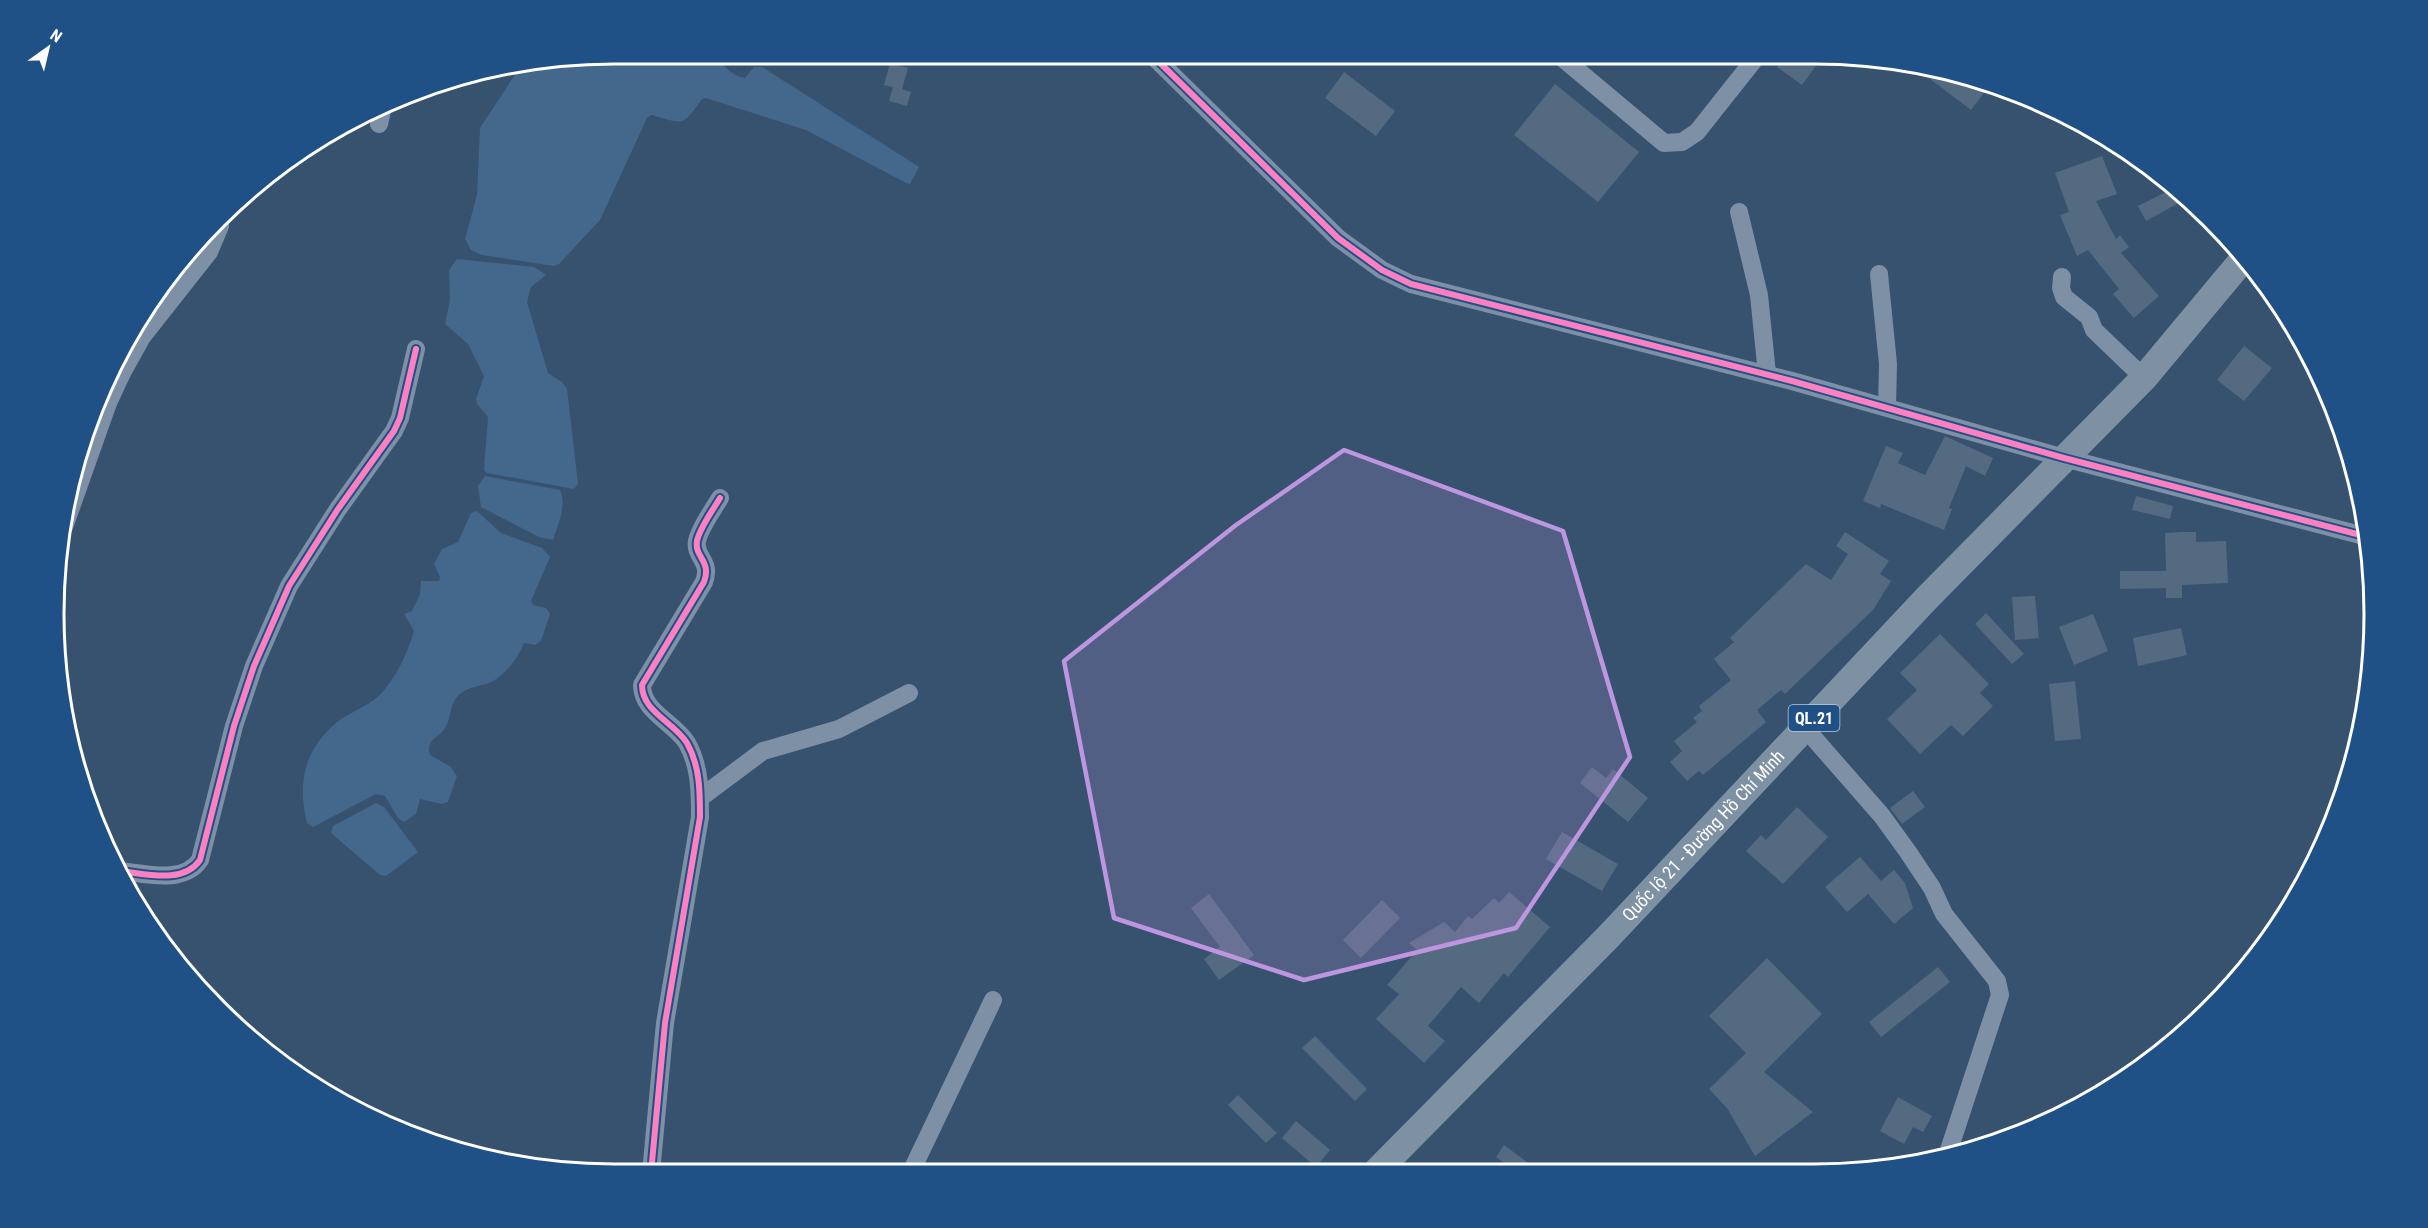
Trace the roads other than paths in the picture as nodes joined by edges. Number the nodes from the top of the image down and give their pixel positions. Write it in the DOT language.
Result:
graph roads {
  1 [pos="1162,64"];
  2 [pos="1570,64"];
  3 [pos="1751,64"];
  4 [pos="1739,212"];
  5 [pos="216,235"];
  6 [pos="2238,265"];
  7 [pos="1879,274"];
  8 [pos="2061,277"];
  9 [pos="416,349"];
  10 [pos="1767,374"];
  11 [pos="2144,378"];
  12 [pos="1887,407"];
  13 [pos="2064,458"];
  14 [pos="82,476"];
  15 [pos="720,498"];
  16 [pos="2358,534"];
  17 [pos="909,693"];
  18 [pos="1804,728"];
  19 [pos="700,798"];
  20 [pos="129,872"];
  21 [pos="993,1000"];
  22 [pos="1950,1146"];
  23 [pos="652,1164"];
  24 [pos="915,1164"];
  25 [pos="1384,1164"];
  1 -- 10 [label="street"];
  2 -- 3 [label="street"];
  4 -- 10 [label="street"];
  5 -- 14 [label="street"];
  6 -- 11 [label="highway, Quốc lộ 21 - Đường Hồ Chí Minh / QL.21"];
  7 -- 12 [label="street"];
  8 -- 11 [label="street"];
  9 -- 20 [label="street"];
  10 -- 12 [label="street"];
  11 -- 13 [label="highway, Quốc lộ 21 - Đường Hồ Chí Minh / QL.21"];
  12 -- 13 [label="street"];
  13 -- 16 [label="street"];
  13 -- 18 [label="highway, Quốc lộ 21 - Đường Hồ Chí Minh / QL.21"];
  15 -- 19 [label="street"];
  17 -- 19 [label="street"];
  18 -- 22 [label="street"];
  18 -- 25 [label="highway, Quốc lộ 21 - Đường Hồ Chí Minh / QL.21"];
  19 -- 23 [label="street"];
  21 -- 24 [label="street"];
}
